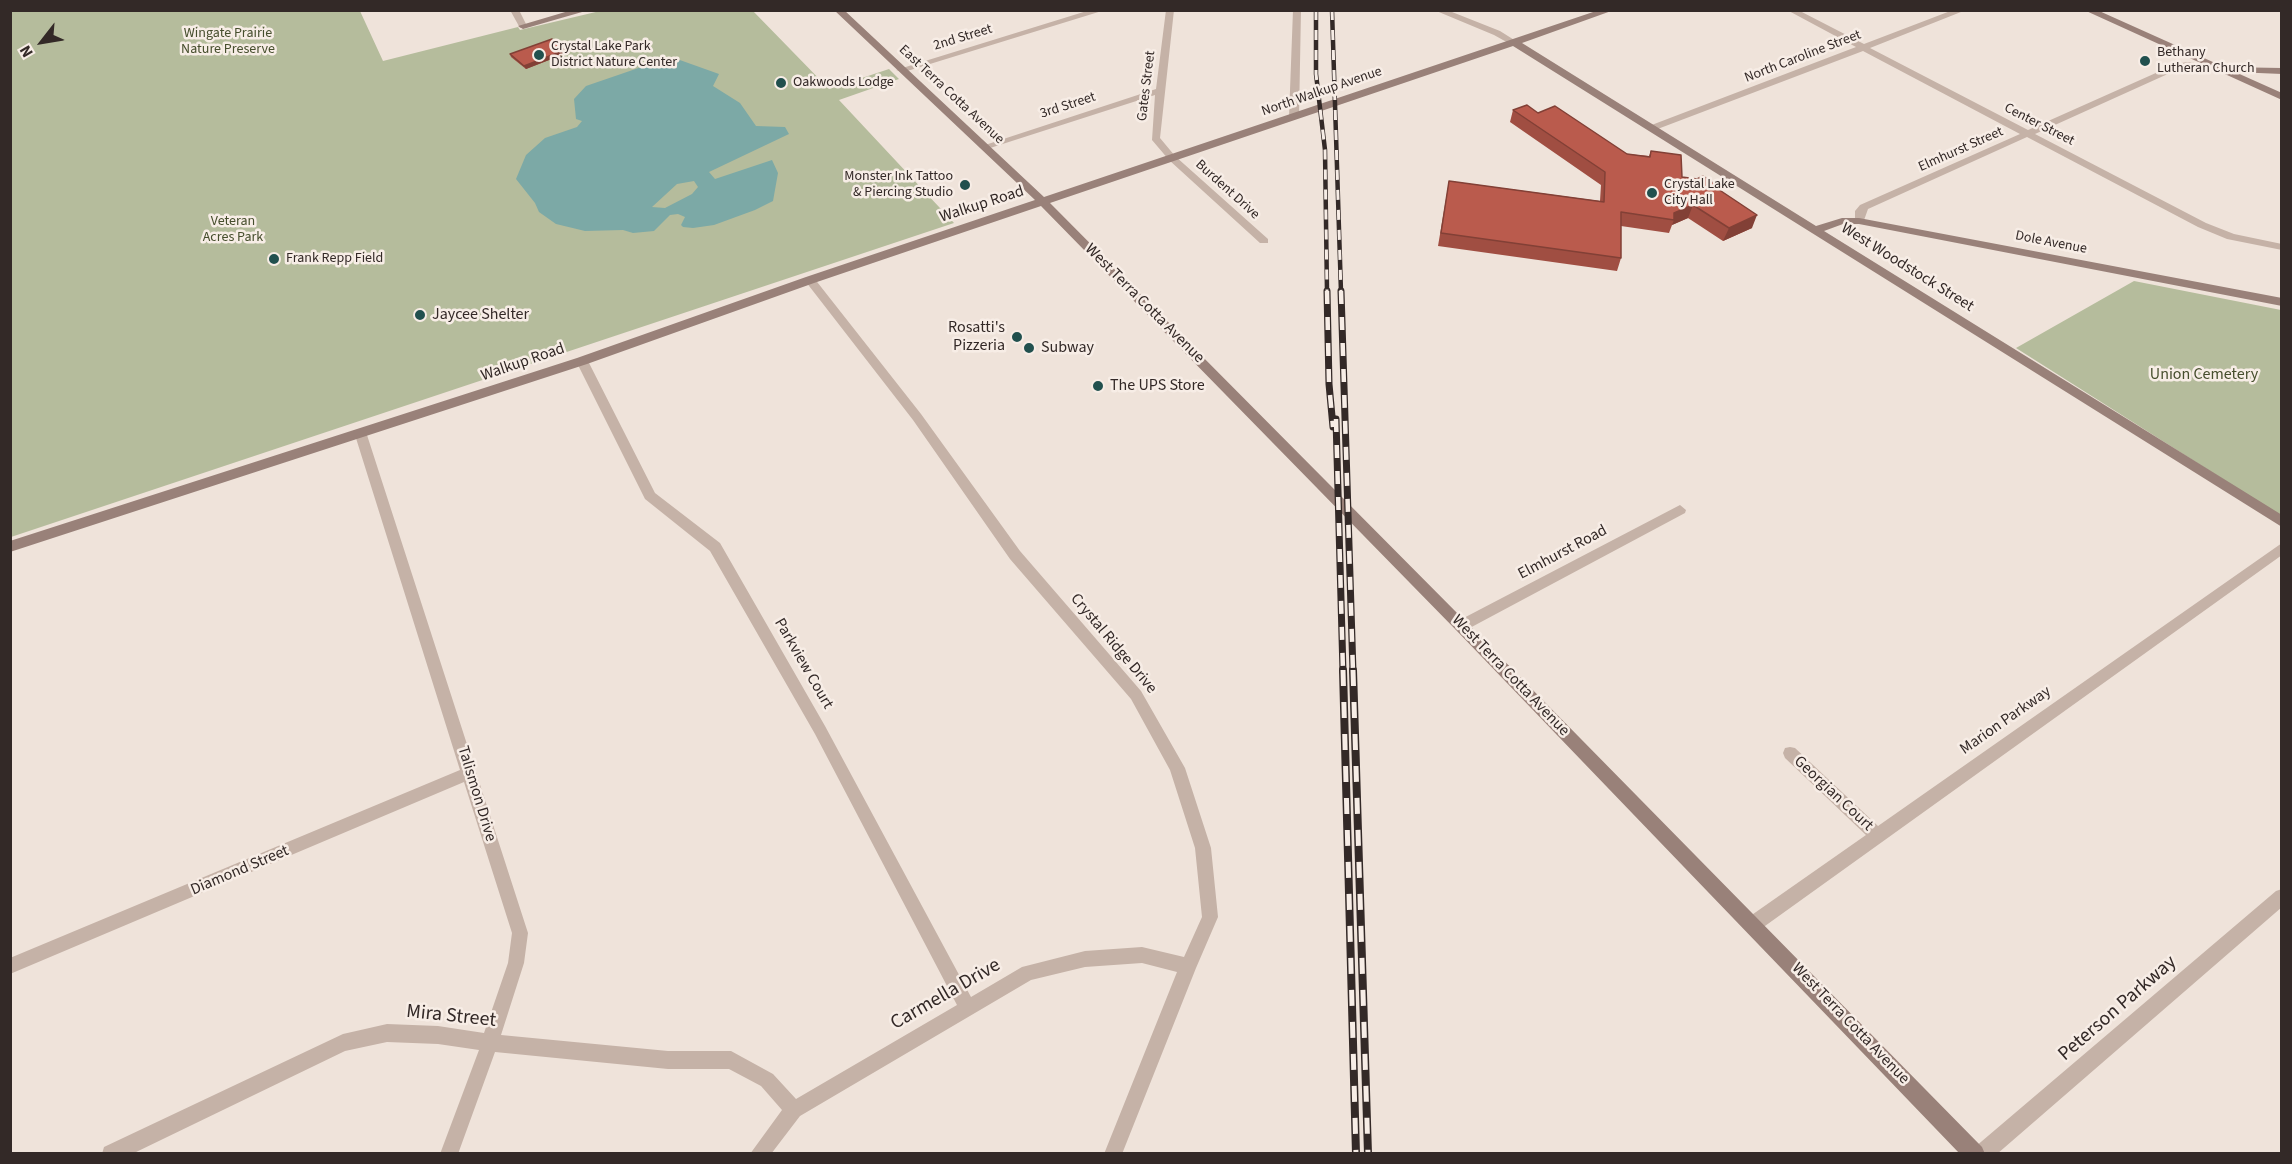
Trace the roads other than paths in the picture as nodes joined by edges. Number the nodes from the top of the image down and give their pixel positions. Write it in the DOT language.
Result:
graph roads {
  1 [pos="514,10"];
  2 [pos="585,10"];
  3 [pos="1101,10"];
  4 [pos="1170,10"];
  5 [pos="1297,10"];
  6 [pos="1438,10"];
  7 [pos="1610,10"];
  8 [pos="1791,10"];
  9 [pos="1962,10"];
  10 [pos="2088,10"];
  11 [pos="844,11"];
  12 [pos="524,26"];
  13 [pos="1515,43"];
  14 [pos="1864,49"];
  15 [pos="2218,68"];
  16 [pos="901,70"];
  17 [pos="2282,71"];
  18 [pos="1160,91"];
  19 [pos="2282,97"];
  20 [pos="1294,117"];
  21 [pos="1652,128"];
  22 [pos="2028,135"];
  23 [pos="984,147"];
  24 [pos="1172,158"];
  25 [pos="1043,202"];
  26 [pos="1859,221"];
  27 [pos="1815,230"];
  28 [pos="1264,241"];
  29 [pos="2282,247"];
  30 [pos="810,279"];
  31 [pos="2282,302"];
  32 [pos="582,361"];
  33 [pos="361,435"];
  34 [pos="1680,510"];
  35 [pos="2282,522"];
  36 [pos="10,547"];
  37 [pos="2282,548"];
  38 [pos="1461,626"];
  39 [pos="1790,753"];
  40 [pos="470,774"];
  41 [pos="1877,835"];
  42 [pos="2282,896"];
  43 [pos="1752,925"];
  44 [pos="10,966"];
  45 [pos="1188,966"];
  46 [pos="967,1007"];
  47 [pos="490,1043"];
  48 [pos="794,1110"];
  49 [pos="111,1154"];
  50 [pos="449,1154"];
  51 [pos="759,1154"];
  52 [pos="1113,1154"];
  53 [pos="1975,1154"];
  54 [pos="1983,1154"];
  1 -- 12 [label="street"];
  2 -- 12 [label="street"];
  3 -- 16 [label="street, 2nd Street"];
  4 -- 18 [label="street, Gates Street"];
  5 -- 20 [label="street"];
  6 -- 13 [label="street"];
  7 -- 13 [label="street, North Walkup Avenue"];
  8 -- 14 [label="street, Center Street"];
  9 -- 14 [label="street, North Caroline Street"];
  10 -- 15 [label="street"];
  11 -- 16 [label="street, East Terra Cotta Avenue"];
  13 -- 20 [label="street, North Walkup Avenue"];
  13 -- 21 [label="street, West Woodstock Street"];
  14 -- 21 [label="street, North Caroline Street"];
  14 -- 22 [label="street, Center Street"];
  15 -- 17 [label="street"];
  15 -- 19 [label="street"];
  15 -- 22 [label="street, Elmhurst Street"];
  16 -- 23 [label="street, East Terra Cotta Avenue"];
  18 -- 23 [label="street, 3rd Street"];
  18 -- 24 [label="street, Gates Street"];
  20 -- 24 [label="street, North Walkup Avenue"];
  21 -- 27 [label="street, West Woodstock Street"];
  22 -- 26 [label="street, Elmhurst Street"];
  22 -- 29 [label="street, Center Street"];
  23 -- 25 [label="street, East Terra Cotta Avenue"];
  24 -- 25 [label="street, North Walkup Avenue"];
  24 -- 28 [label="street, Burdent Drive"];
  25 -- 30 [label="street, Walkup Road"];
  25 -- 38 [label="street, West Terra Cotta Avenue"];
  26 -- 27 [label="street, Dole Avenue"];
  26 -- 31 [label="street, Dole Avenue"];
  27 -- 35 [label="street, West Woodstock Street"];
  30 -- 32 [label="street, Walkup Road"];
  30 -- 45 [label="street, Crystal Ridge Drive"];
  32 -- 33 [label="street, Walkup Road"];
  32 -- 46 [label="street, Parkview Court"];
  33 -- 36 [label="street, Walkup Road"];
  33 -- 40 [label="street, Talismon Drive"];
  34 -- 38 [label="street, Elmhurst Road"];
  37 -- 41 [label="street, Marion Parkway"];
  38 -- 43 [label="street, West Terra Cotta Avenue"];
  39 -- 41 [label="street, Georgian Court"];
  40 -- 44 [label="street, Diamond Street"];
  40 -- 47 [label="street, Talismon Drive"];
  41 -- 43 [label="street, Marion Parkway"];
  42 -- 54 [label="street, Peterson Parkway"];
  43 -- 53 [label="street, West Terra Cotta Avenue"];
  45 -- 46 [label="street, Carmella Drive"];
  45 -- 52 [label="street, Crystal Ridge Drive"];
  46 -- 48 [label="street, Carmella Drive"];
  47 -- 48 [label="street, Mira Street"];
  47 -- 49 [label="street, Mira Street"];
  47 -- 50 [label="street, Talismon Drive"];
  48 -- 51 [label="street, Carmella Drive"];
}
